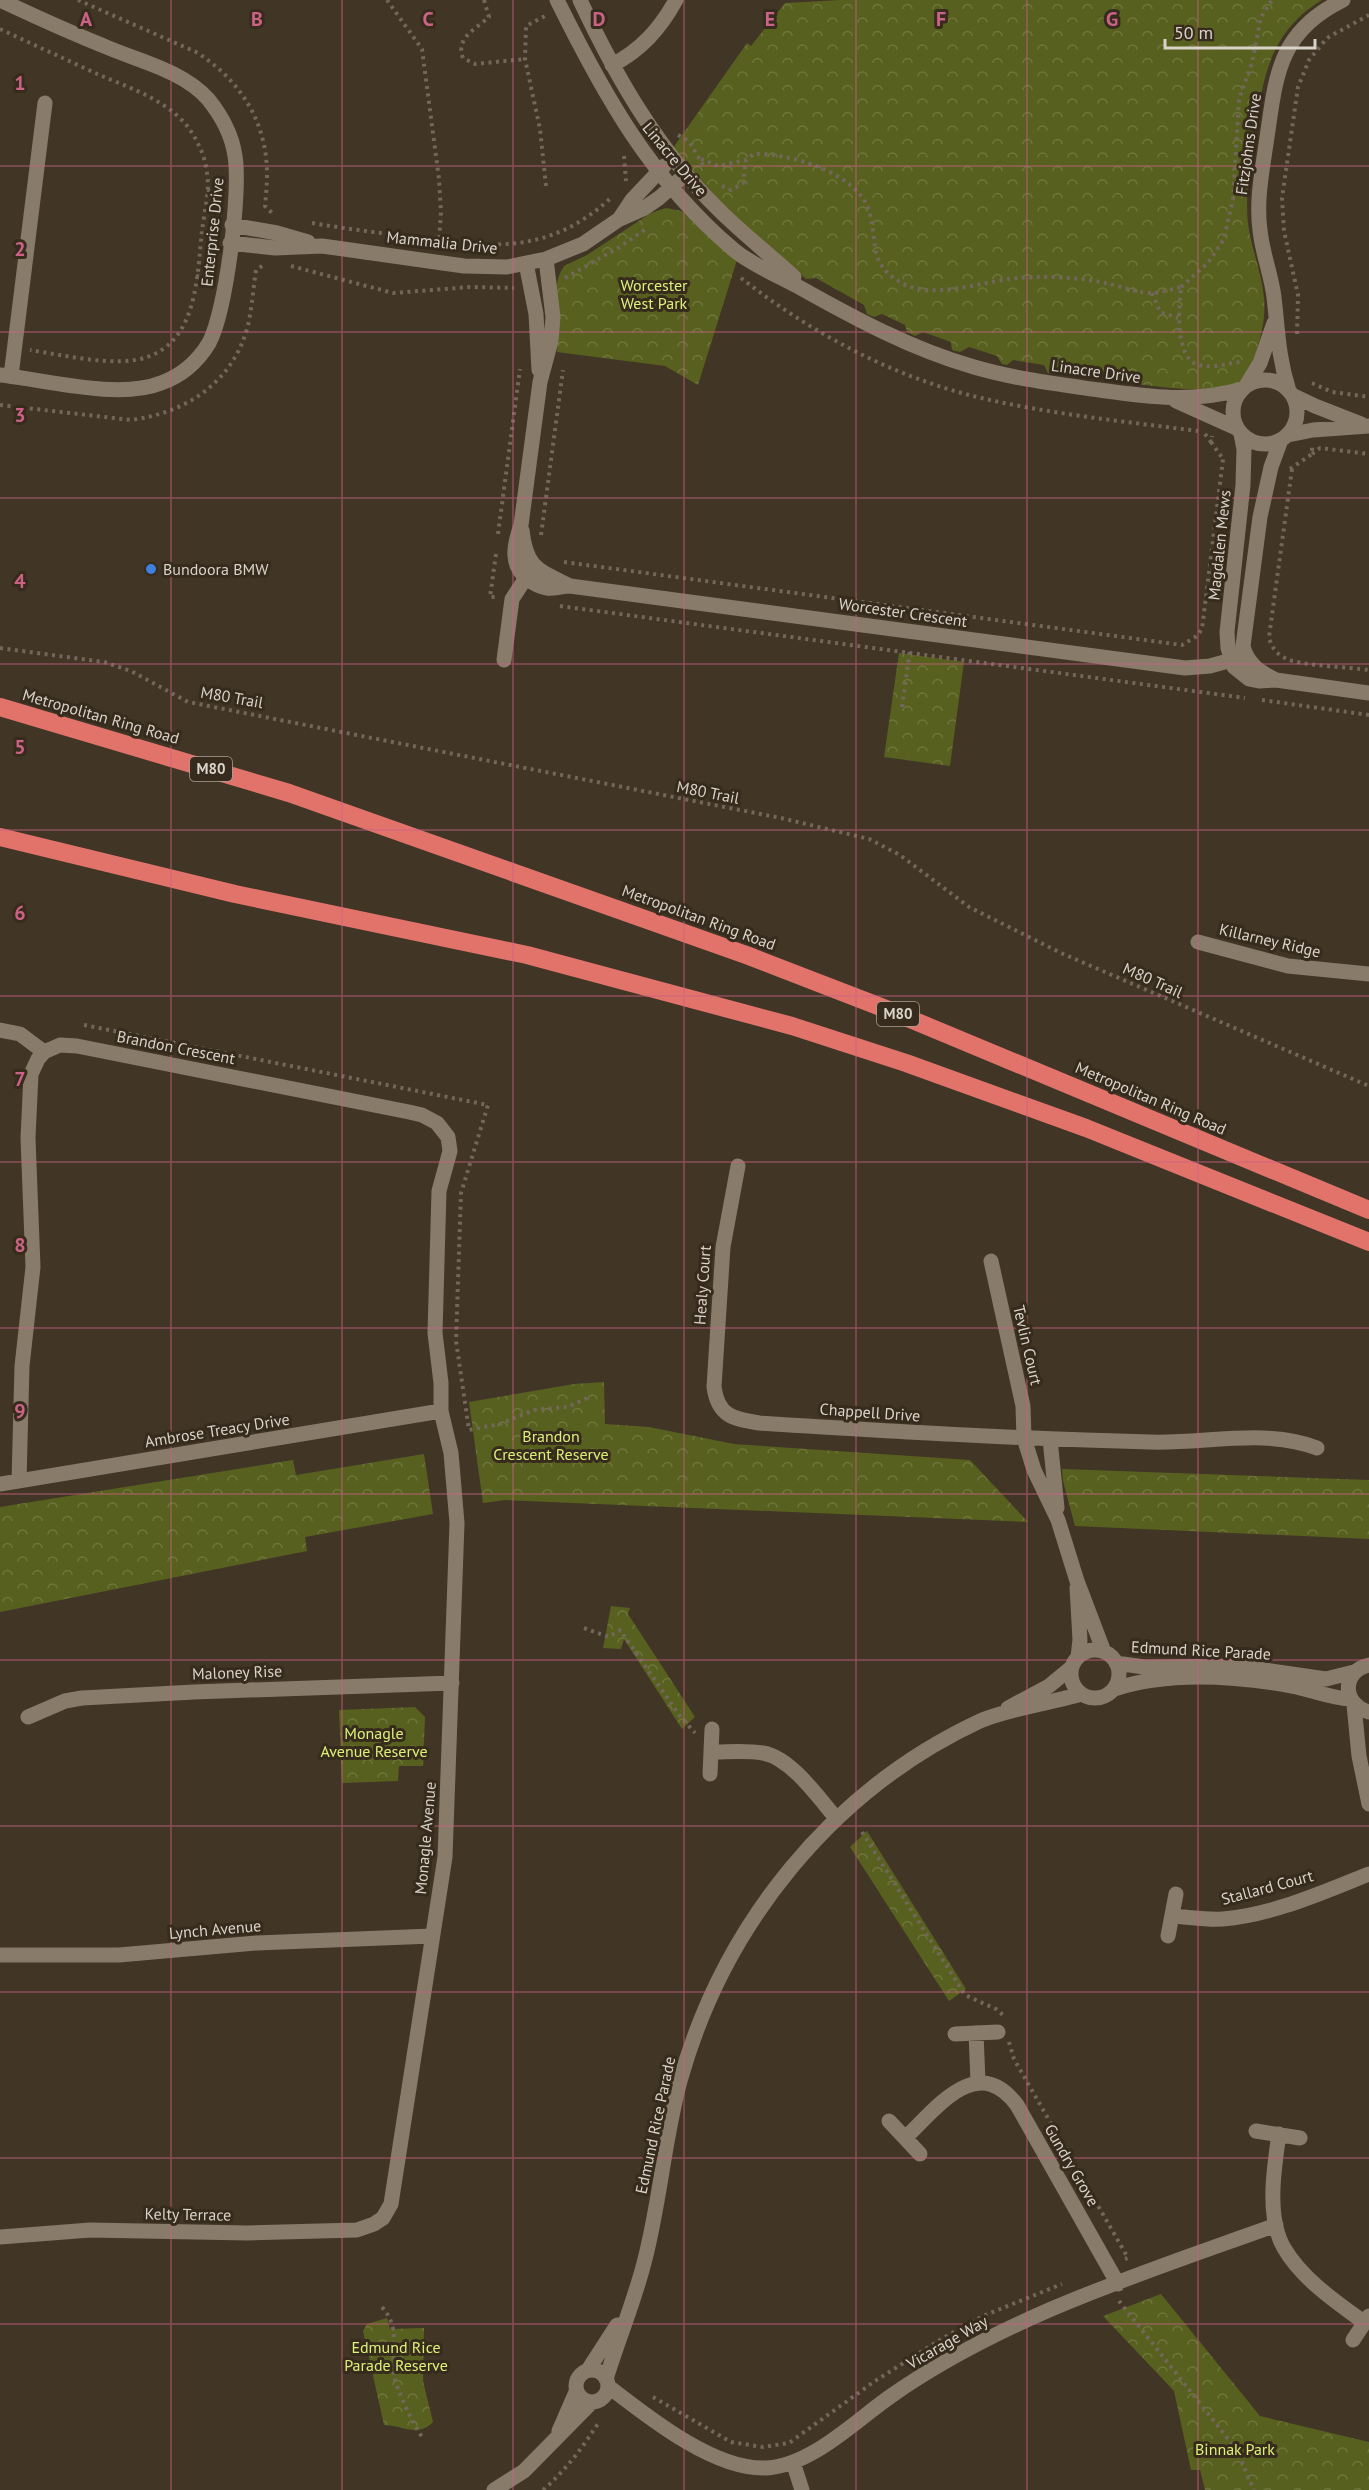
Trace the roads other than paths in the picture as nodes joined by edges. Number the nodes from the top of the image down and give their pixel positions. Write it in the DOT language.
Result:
graph roads {
  1 [pos="0,0"];
  2 [pos="580,0"];
  3 [pos="676,0"];
  4 [pos="1343,0"];
  5 [pos="550,4"];
  6 [pos="612,65"];
  7 [pos="45,103"];
  8 [pos="673,158"];
  9 [pos="658,171"];
  10 [pos="686,174"];
  11 [pos="671,187"];
  12 [pos="618,220"];
  13 [pos="232,225"];
  14 [pos="230,243"];
  15 [pos="322,246"];
  16 [pos="546,259"];
  17 [pos="526,263"];
  18 [pos="815,296"];
  19 [pos="1275,320"];
  20 [pos="5,376"];
  21 [pos="540,382"];
  22 [pos="1245,387"];
  23 [pos="1290,393"];
  24 [pos="1173,399"];
  25 [pos="1367,426"];
  26 [pos="1238,431"];
  27 [pos="1285,438"];
  28 [pos="529,572"];
  29 [pos="1238,658"];
  30 [pos="504,660"];
  31 [pos="1369,693"];
  32 [pos="0,707"];
  33 [pos="0,839"];
  34 [pos="1198,942"];
  35 [pos="1369,974"];
  36 [pos="0,1030"];
  37 [pos="44,1053"];
  38 [pos="738,1166"];
  39 [pos="1369,1210"];
  40 [pos="1369,1242"];
  41 [pos="991,1262"];
  42 [pos="719,1406"];
  43 [pos="441,1411"];
  44 [pos="1024,1438"];
  45 [pos="1050,1439"];
  46 [pos="1317,1448"];
  47 [pos="20,1481"];
  48 [pos="0,1484"];
  49 [pos="1058,1520"];
  50 [pos="1077,1581"];
  51 [pos="1104,1652"];
  52 [pos="1075,1662"];
  53 [pos="1116,1663"];
  54 [pos="1369,1665"];
  55 [pos="1354,1672"];
  56 [pos="452,1683"];
  57 [pos="1114,1689"];
  58 [pos="1081,1694"];
  59 [pos="1352,1702"];
  60 [pos="1369,1712"];
  61 [pos="28,1717"];
  62 [pos="992,1717"];
  63 [pos="712,1729"];
  64 [pos="711,1752"];
  65 [pos="710,1774"];
  66 [pos="1368,1796"];
  67 [pos="836,1818"];
  68 [pos="1369,1874"];
  69 [pos="1176,1894"];
  70 [pos="1172,1916"];
  71 [pos="432,1936"];
  72 [pos="1168,1936"];
  73 [pos="0,1955"];
  74 [pos="1005,2029"];
  75 [pos="976,2033"];
  76 [pos="955,2034"];
  77 [pos="978,2082"];
  78 [pos="889,2121"];
  79 [pos="1256,2131"];
  80 [pos="1279,2134"];
  81 [pos="904,2138"];
  82 [pos="1300,2138"];
  83 [pos="920,2154"];
  84 [pos="374,2224"];
  85 [pos="1276,2224"];
  86 [pos="0,2237"];
  87 [pos="1115,2285"];
  88 [pos="628,2308"];
  89 [pos="1367,2319"];
  90 [pos="1353,2340"];
  91 [pos="588,2370"];
  92 [pos="576,2392"];
  93 [pos="604,2394"];
  94 [pos="555,2439"];
  95 [pos="793,2462"];
  96 [pos="494,2490"];
  97 [pos="802,2490"];
  1 -- 13 [label="street, Enterprise Drive"];
  2 -- 6 [label="street, Linacre Drive"];
  3 -- 6 [label="street"];
  4 -- 19 [label="street, Fitzjohns Drive"];
  5 -- 9 [label="street, Linacre Drive"];
  6 -- 8 [label="street, Linacre Drive"];
  7 -- 20 [label="street"];
  8 -- 9 [label="street, Mammalia Drive"];
  8 -- 10 [label="street, Linacre Drive"];
  9 -- 11 [label="street, Linacre Drive"];
  9 -- 12 [label="street, Mammalia Drive"];
  10 -- 11 [label="street, Mammalia Drive"];
  10 -- 18 [label="street, Linacre Drive"];
  11 -- 12 [label="street, Mammalia Drive"];
  11 -- 18 [label="street, Linacre Drive"];
  12 -- 16 [label="street, Mammalia Drive"];
  13 -- 14 [label="street, Enterprise Drive"];
  13 -- 15 [label="street, Mammalia Drive"];
  14 -- 15 [label="street, Mammalia Drive"];
  14 -- 20 [label="street, Enterprise Drive"];
  15 -- 17 [label="street, Mammalia Drive"];
  16 -- 17 [label="street, Mammalia Drive"];
  16 -- 21 [label="street"];
  17 -- 21 [label="street"];
  18 -- 24 [label="street, Linacre Drive"];
  19 -- 22 [label="street"];
  19 -- 23 [label="street, Fitzjohns Drive"];
  21 -- 28 [label="street"];
  22 -- 23 [label="street"];
  22 -- 24 [label="street, Linacre Drive"];
  22 -- 26 [label="street"];
  23 -- 25 [label="street"];
  23 -- 27 [label="street"];
  24 -- 26 [label="street, Linacre Drive"];
  25 -- 27 [label="street"];
  26 -- 27 [label="street"];
  26 -- 29 [label="street, Magdalen Mews"];
  27 -- 29 [label="street"];
  28 -- 29 [label="street, Worcester Crescent"];
  28 -- 30 [label="street"];
  29 -- 31 [label="street"];
  32 -- 39 [label="highway, Metropolitan Ring Road / M80"];
  33 -- 40 [label="highway"];
  34 -- 35 [label="street, Killarney Ridge"];
  36 -- 37 [label="street"];
  37 -- 43 [label="street, Brandon Crescent"];
  37 -- 47 [label="street"];
  38 -- 42 [label="street, Healy Court"];
  41 -- 44 [label="street, Tevlin Court"];
  42 -- 44 [label="street, Chappell Drive"];
  43 -- 47 [label="street, Ambrose Treacy Drive"];
  43 -- 56 [label="street, Monagle Avenue"];
  44 -- 45 [label="street, Chappell Drive"];
  44 -- 49 [label="street"];
  45 -- 46 [label="street, Chappell Drive"];
  45 -- 49 [label="street"];
  47 -- 48 [label="street, Ambrose Treacy Drive"];
  49 -- 50 [label="street"];
  50 -- 51 [label="street"];
  50 -- 52 [label="street"];
  51 -- 52 [label="street"];
  51 -- 53 [label="street"];
  52 -- 58 [label="street"];
  52 -- 62 [label="street, Edmund Rice Parade"];
  53 -- 55 [label="street, Edmund Rice Parade"];
  53 -- 57 [label="street"];
  54 -- 55 [label="street, Edmund Rice Parade"];
  55 -- 59 [label="street"];
  56 -- 61 [label="street, Maloney Rise"];
  56 -- 71 [label="street, Monagle Avenue"];
  57 -- 58 [label="street"];
  57 -- 59 [label="street, Edmund Rice Parade"];
  58 -- 62 [label="street, Edmund Rice Parade"];
  59 -- 60 [label="street, Edmund Rice Parade"];
  59 -- 66 [label="street"];
  62 -- 67 [label="street, Edmund Rice Parade"];
  63 -- 64 [label="street"];
  64 -- 65 [label="street"];
  64 -- 67 [label="street"];
  67 -- 88 [label="street, Edmund Rice Parade"];
  68 -- 70 [label="street, Stallard Court"];
  69 -- 70 [label="street"];
  70 -- 72 [label="street"];
  71 -- 73 [label="street, Lynch Avenue"];
  71 -- 84 [label="street, Monagle Avenue"];
  74 -- 75 [label="street"];
  75 -- 76 [label="street"];
  75 -- 77 [label="street"];
  77 -- 81 [label="street"];
  77 -- 87 [label="street, Gundry Grove"];
  78 -- 81 [label="street"];
  79 -- 80 [label="street"];
  80 -- 82 [label="street"];
  80 -- 85 [label="street"];
  81 -- 83 [label="street"];
  84 -- 86 [label="street, Kelty Terrace"];
  85 -- 87 [label="street, Vicarage Way"];
  85 -- 89 [label="street"];
  87 -- 95 [label="street, Vicarage Way"];
  88 -- 91 [label="street, Edmund Rice Parade"];
  88 -- 93 [label="street, Edmund Rice Parade"];
  89 -- 90 [label="street"];
  91 -- 92 [label="street"];
  91 -- 93 [label="street"];
  92 -- 93 [label="street"];
  92 -- 94 [label="street, Edmund Rice Parade"];
  93 -- 94 [label="street, Edmund Rice Parade"];
  93 -- 95 [label="street, Vicarage Way"];
  94 -- 96 [label="street, Edmund Rice Parade"];
  95 -- 97 [label="street"];
}
